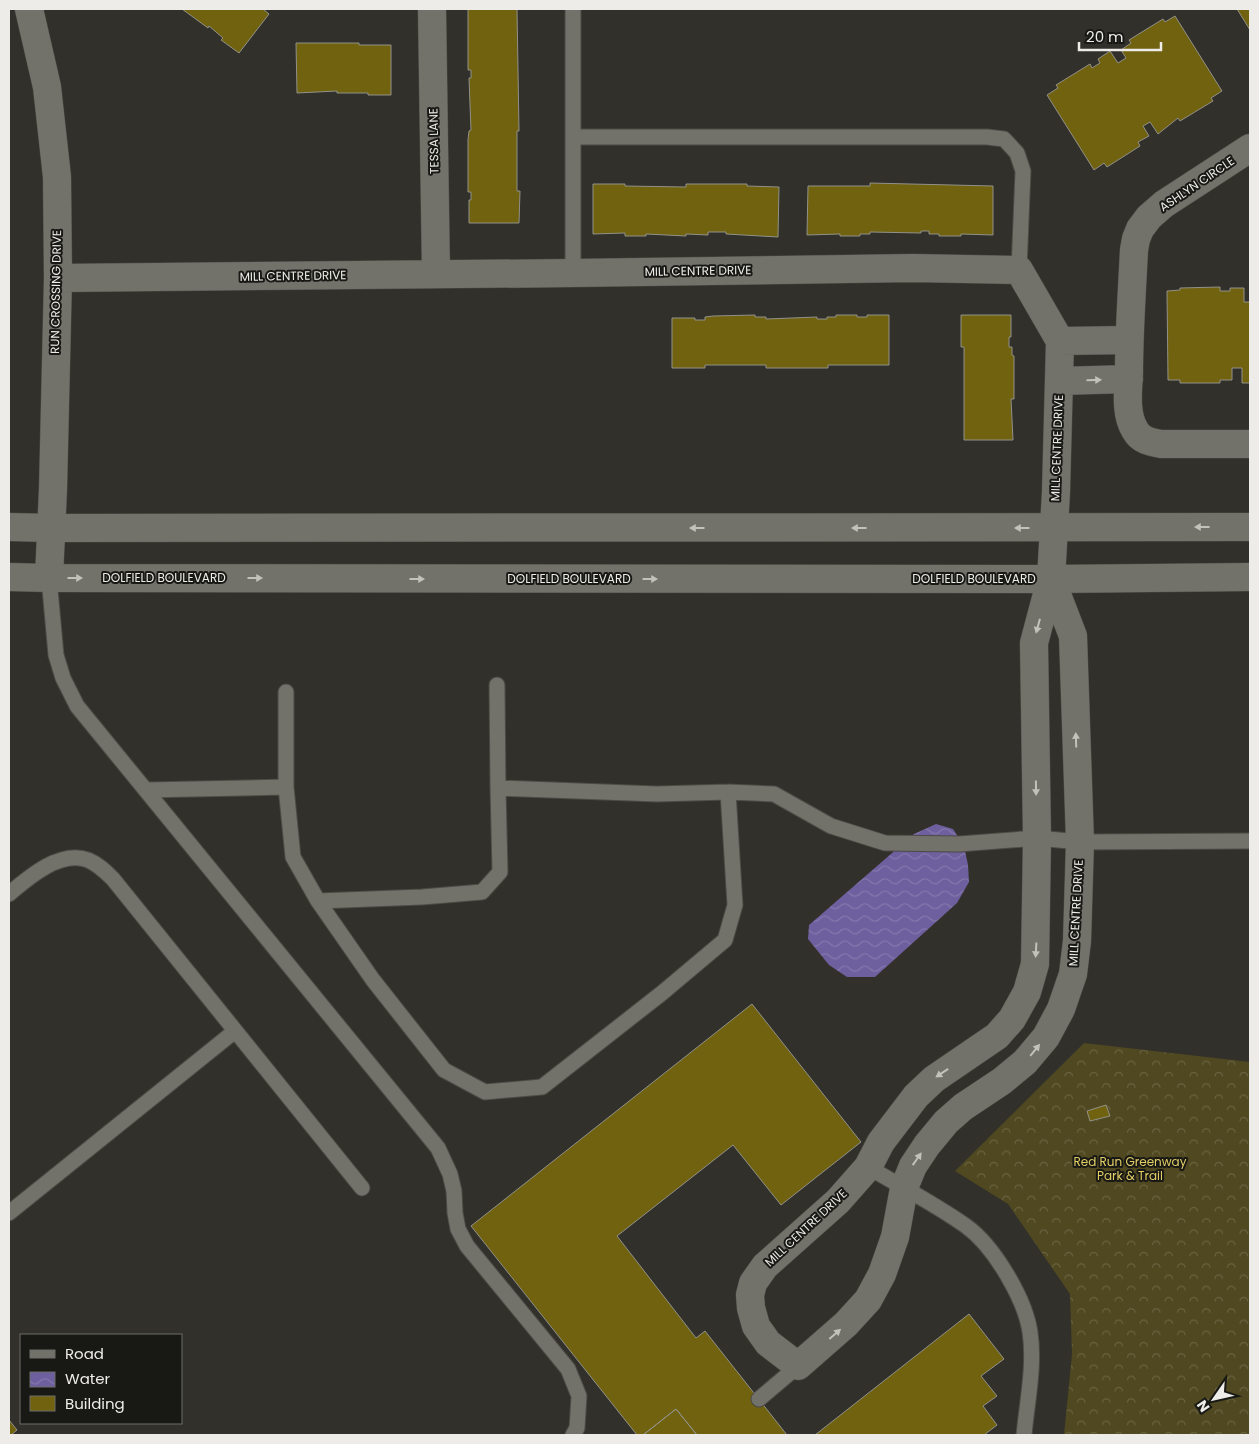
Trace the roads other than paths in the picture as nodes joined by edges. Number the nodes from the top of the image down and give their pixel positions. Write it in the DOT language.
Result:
graph roads {
  1 [pos="29,9"];
  2 [pos="432,9"];
  3 [pos="573,9"];
  4 [pos="575,136"];
  5 [pos="1250,148"];
  6 [pos="1019,270"];
  7 [pos="574,273"];
  8 [pos="436,274"];
  9 [pos="58,278"];
  10 [pos="1129,340"];
  11 [pos="1060,341"];
  12 [pos="1129,379"];
  13 [pos="1059,381"];
  14 [pos="1250,444"];
  15 [pos="9,527"];
  16 [pos="1250,527"];
  17 [pos="51,528"];
  18 [pos="1054,528"];
  19 [pos="9,577"];
  20 [pos="1250,577"];
  21 [pos="49,578"];
  22 [pos="1051,579"];
  23 [pos="497,685"];
  24 [pos="286,692"];
  25 [pos="286,787"];
  26 [pos="498,788"];
  27 [pos="146,790"];
  28 [pos="728,792"];
  29 [pos="1037,838"];
  30 [pos="1080,842"];
  31 [pos="1250,842"];
  32 [pos="9,894"];
  33 [pos="318,901"];
  34 [pos="235,1031"];
  35 [pos="868,1167"];
  36 [pos="362,1188"];
  37 [pos="904,1188"];
  38 [pos="9,1213"];
  39 [pos="798,1366"];
  40 [pos="759,1399"];
  41 [pos="572,1435"];
  42 [pos="1024,1435"];
  1 -- 9 [label="street, RUN CROSSING DRIVE"];
  2 -- 8 [label="street, TESSA LANE"];
  3 -- 4 [label="lane"];
  4 -- 6 [label="lane"];
  4 -- 7 [label="lane"];
  5 -- 10 [label="street, ASHLYN CIRCLE"];
  6 -- 7 [label="street, MILL CENTRE DRIVE"];
  6 -- 11 [label="street"];
  7 -- 8 [label="street, MILL CENTRE DRIVE"];
  8 -- 9 [label="street, MILL CENTRE DRIVE"];
  9 -- 17 [label="street, RUN CROSSING DRIVE"];
  10 -- 11 [label="street"];
  10 -- 12 [label="street, ASHLYN CIRCLE"];
  11 -- 13 [label="street, MILL CENTRE DRIVE"];
  13 -- 12 [label="street, one-way"];
  12 -- 14 [label="street, ASHLYN CIRCLE"];
  13 -- 18 [label="street, MILL CENTRE DRIVE"];
  15 -- 17 [label="street"];
  16 -- 18 [label="street, one-way"];
  18 -- 17 [label="street, one-way"];
  17 -- 21 [label="street, RUN CROSSING DRIVE"];
  18 -- 22 [label="street, MILL CENTRE DRIVE"];
  19 -- 21 [label="street, DOLFIELD BOULEVARD"];
  20 -- 22 [label="street, DOLFIELD BOULEVARD"];
  21 -- 22 [label="street, DOLFIELD BOULEVARD, one-way"];
  21 -- 27 [label="lane"];
  22 -- 29 [label="street, MILL CENTRE DRIVE, one-way"];
  30 -- 22 [label="street, MILL CENTRE DRIVE, one-way"];
  23 -- 26 [label="lane"];
  24 -- 25 [label="lane"];
  25 -- 27 [label="lane"];
  25 -- 33 [label="lane"];
  26 -- 28 [label="lane"];
  26 -- 33 [label="lane"];
  27 -- 41 [label="lane"];
  28 -- 29 [label="lane"];
  28 -- 33 [label="lane"];
  29 -- 30 [label="lane"];
  29 -- 35 [label="street, MILL CENTRE DRIVE, one-way"];
  30 -- 31 [label="lane"];
  37 -- 30 [label="street, MILL CENTRE DRIVE, one-way"];
  32 -- 34 [label="lane"];
  34 -- 36 [label="lane"];
  34 -- 38 [label="lane"];
  35 -- 37 [label="lane"];
  35 -- 39 [label="street, MILL CENTRE DRIVE"];
  39 -- 37 [label="street, MILL CENTRE DRIVE, one-way"];
  37 -- 42 [label="lane"];
  39 -- 40 [label="lane"];
}
